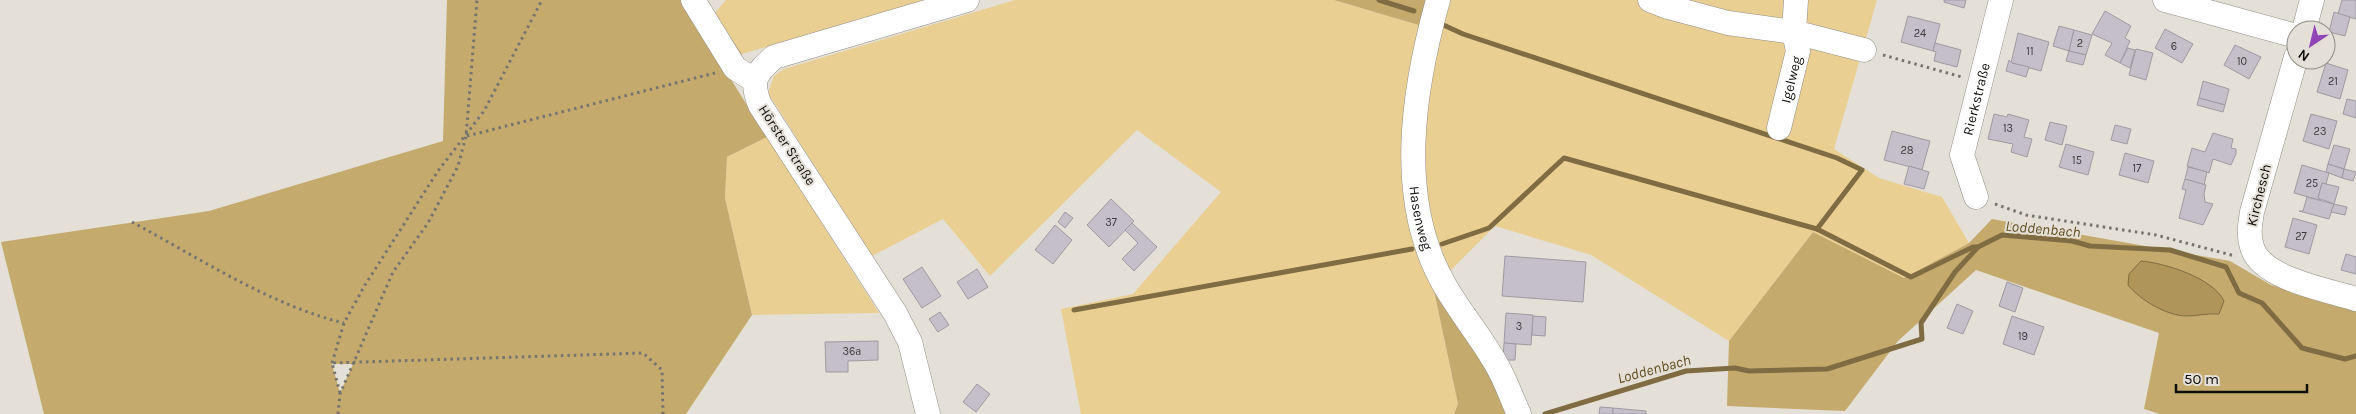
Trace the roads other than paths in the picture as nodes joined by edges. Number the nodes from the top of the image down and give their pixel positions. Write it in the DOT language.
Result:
graph roads {
  1 [pos="693,0"];
  2 [pos="968,0"];
  3 [pos="1438,0"];
  4 [pos="1650,0"];
  5 [pos="1796,0"];
  6 [pos="2001,0"];
  7 [pos="2165,0"];
  8 [pos="2312,0"];
  9 [pos="2307,20"];
  10 [pos="1794,32"];
  11 [pos="2286,33"];
  12 [pos="1864,50"];
  13 [pos="2292,70"];
  14 [pos="744,74"];
  15 [pos="1779,128"];
  16 [pos="1976,197"];
  17 [pos="2356,299"];
  18 [pos="928,414"];
  19 [pos="1519,414"];
  1 -- 14 [label="street, Hörster Straße"];
  2 -- 14 [label="street"];
  3 -- 19 [label="street, Hasenweg"];
  4 -- 10 [label="street"];
  5 -- 10 [label="street, Igelweg"];
  6 -- 16 [label="street, Rierkstraße"];
  7 -- 11 [label="street"];
  8 -- 9 [label="street"];
  10 -- 12 [label="street"];
  10 -- 15 [label="street, Igelweg"];
  13 -- 17 [label="street, Kirchesch"];
  14 -- 18 [label="street, Hörster Straße"];
}
